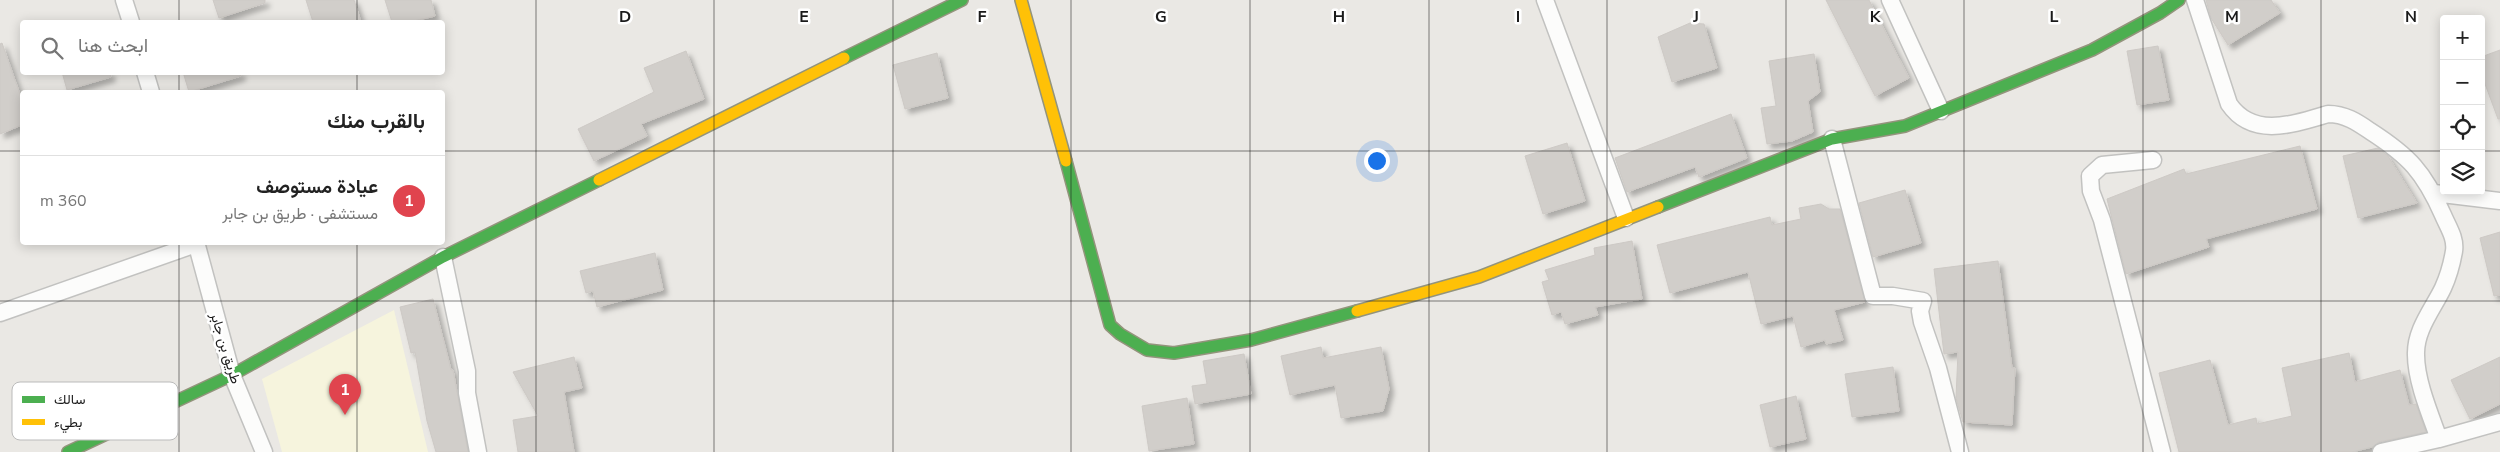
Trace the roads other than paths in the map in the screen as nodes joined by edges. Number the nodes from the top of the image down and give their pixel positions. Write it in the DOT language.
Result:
graph roads {
  1 [pos="124,0"];
  2 [pos="962,0"];
  3 [pos="1021,0"];
  4 [pos="1545,0"];
  5 [pos="1890,0"];
  6 [pos="2179,0"];
  7 [pos="2195,0"];
  8 [pos="129,20"];
  9 [pos="146,75"];
  10 [pos="150,90"];
  11 [pos="1941,111"];
  12 [pos="1832,139"];
  13 [pos="2153,160"];
  14 [pos="2434,193"];
  15 [pos="2500,201"];
  16 [pos="1626,218"];
  17 [pos="190,245"];
  18 [pos="197,245"];
  19 [pos="443,257"];
  20 [pos="0,313"];
  21 [pos="232,375"];
  22 [pos="178,400"];
  23 [pos="2500,422"];
  24 [pos="2439,439"];
  25 [pos="94,440"];
  26 [pos="68,452"];
  27 [pos="264,452"];
  28 [pos="478,452"];
  29 [pos="1960,452"];
  30 [pos="2162,452"];
  31 [pos="2381,452"];
  1 -- 8 [label="street"];
  2 -- 19 [label="street"];
  3 -- 16 [label="street"];
  4 -- 16 [label="street"];
  5 -- 11 [label="street"];
  6 -- 11 [label="street"];
  7 -- 14 [label="street"];
  9 -- 10 [label="street"];
  11 -- 12 [label="street"];
  12 -- 16 [label="street"];
  12 -- 29 [label="street"];
  13 -- 30 [label="street"];
  14 -- 15 [label="street"];
  14 -- 24 [label="street"];
  17 -- 20 [label="street"];
  18 -- 21 [label="street, طريق بن جابر"];
  19 -- 21 [label="street"];
  19 -- 28 [label="street"];
  21 -- 22 [label="street"];
  21 -- 27 [label="street, طريق بن جابر"];
  23 -- 24 [label="street"];
  24 -- 31 [label="street"];
  25 -- 26 [label="street"];
}
